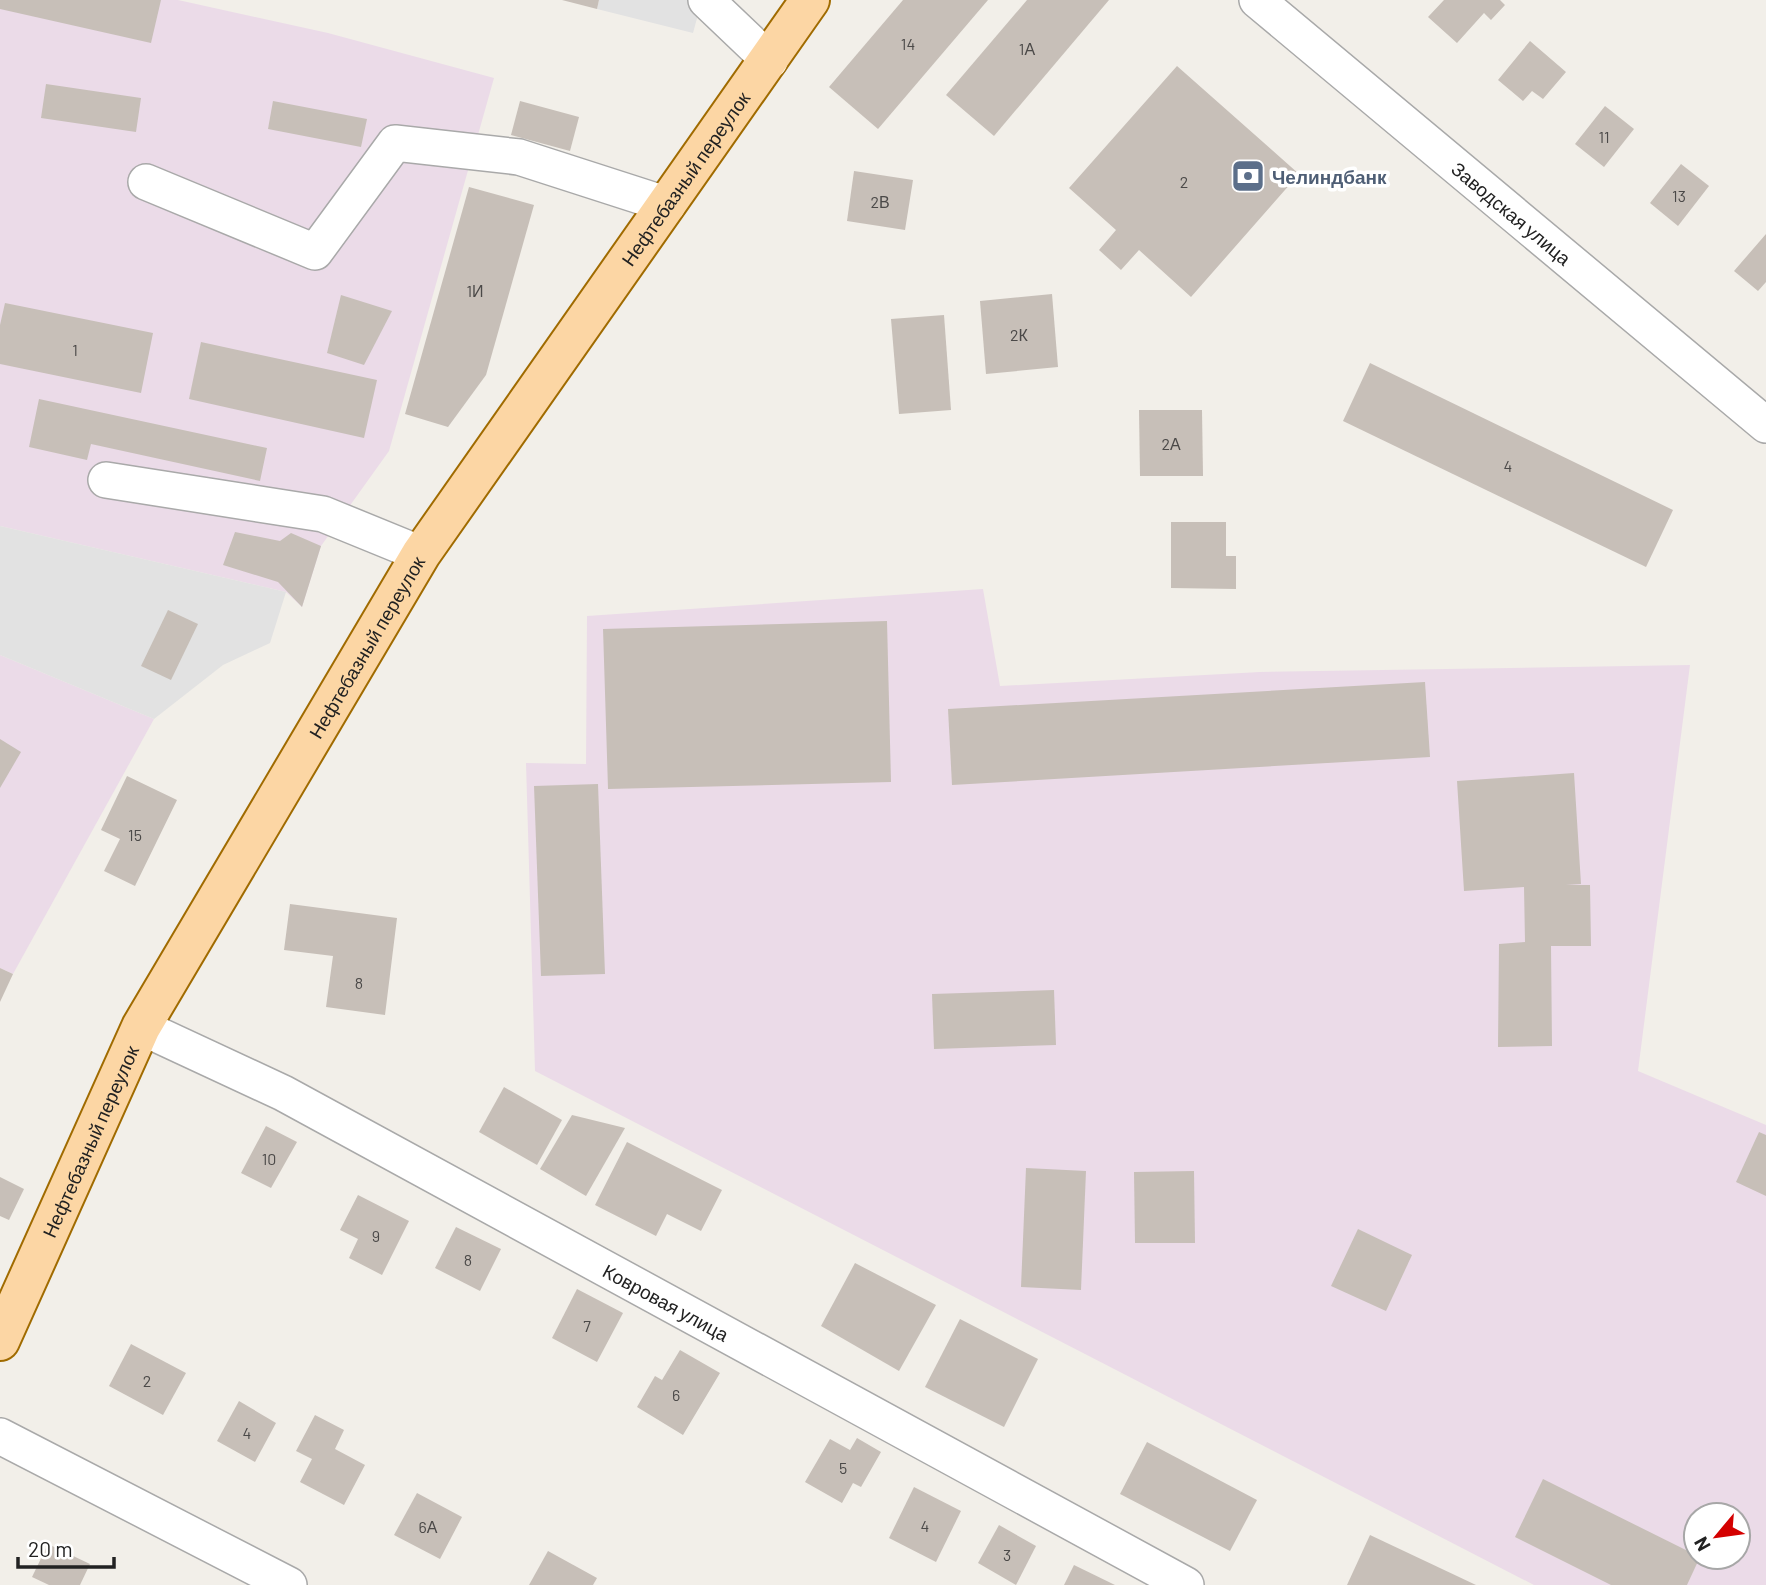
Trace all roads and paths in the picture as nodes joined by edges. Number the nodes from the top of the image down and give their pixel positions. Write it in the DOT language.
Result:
graph roads {
  1 [pos="706,0"];
  2 [pos="810,0"];
  3 [pos="1257,0"];
  4 [pos="769,61"];
  5 [pos="146,182"];
  6 [pos="668,205"];
  7 [pos="1766,425"];
  8 [pos="106,480"];
  9 [pos="421,554"];
  10 [pos="141,1027"];
  11 [pos="0,1341"];
  12 [pos="0,1436"];
  13 [pos="289,1585"];
  14 [pos="1186,1585"];
  1 -- 4 [label="street"];
  2 -- 4 [label="main road, Нефтебазный переулок"];
  3 -- 7 [label="street, Заводская улица"];
  4 -- 6 [label="main road, Нефтебазный переулок"];
  5 -- 6 [label="street"];
  6 -- 9 [label="main road, Нефтебазный переулок"];
  8 -- 9 [label="street"];
  9 -- 10 [label="main road, Нефтебазный переулок"];
  10 -- 11 [label="main road, Нефтебазный переулок"];
  10 -- 14 [label="street, Ковровая улица"];
  12 -- 13 [label="street"];
}
